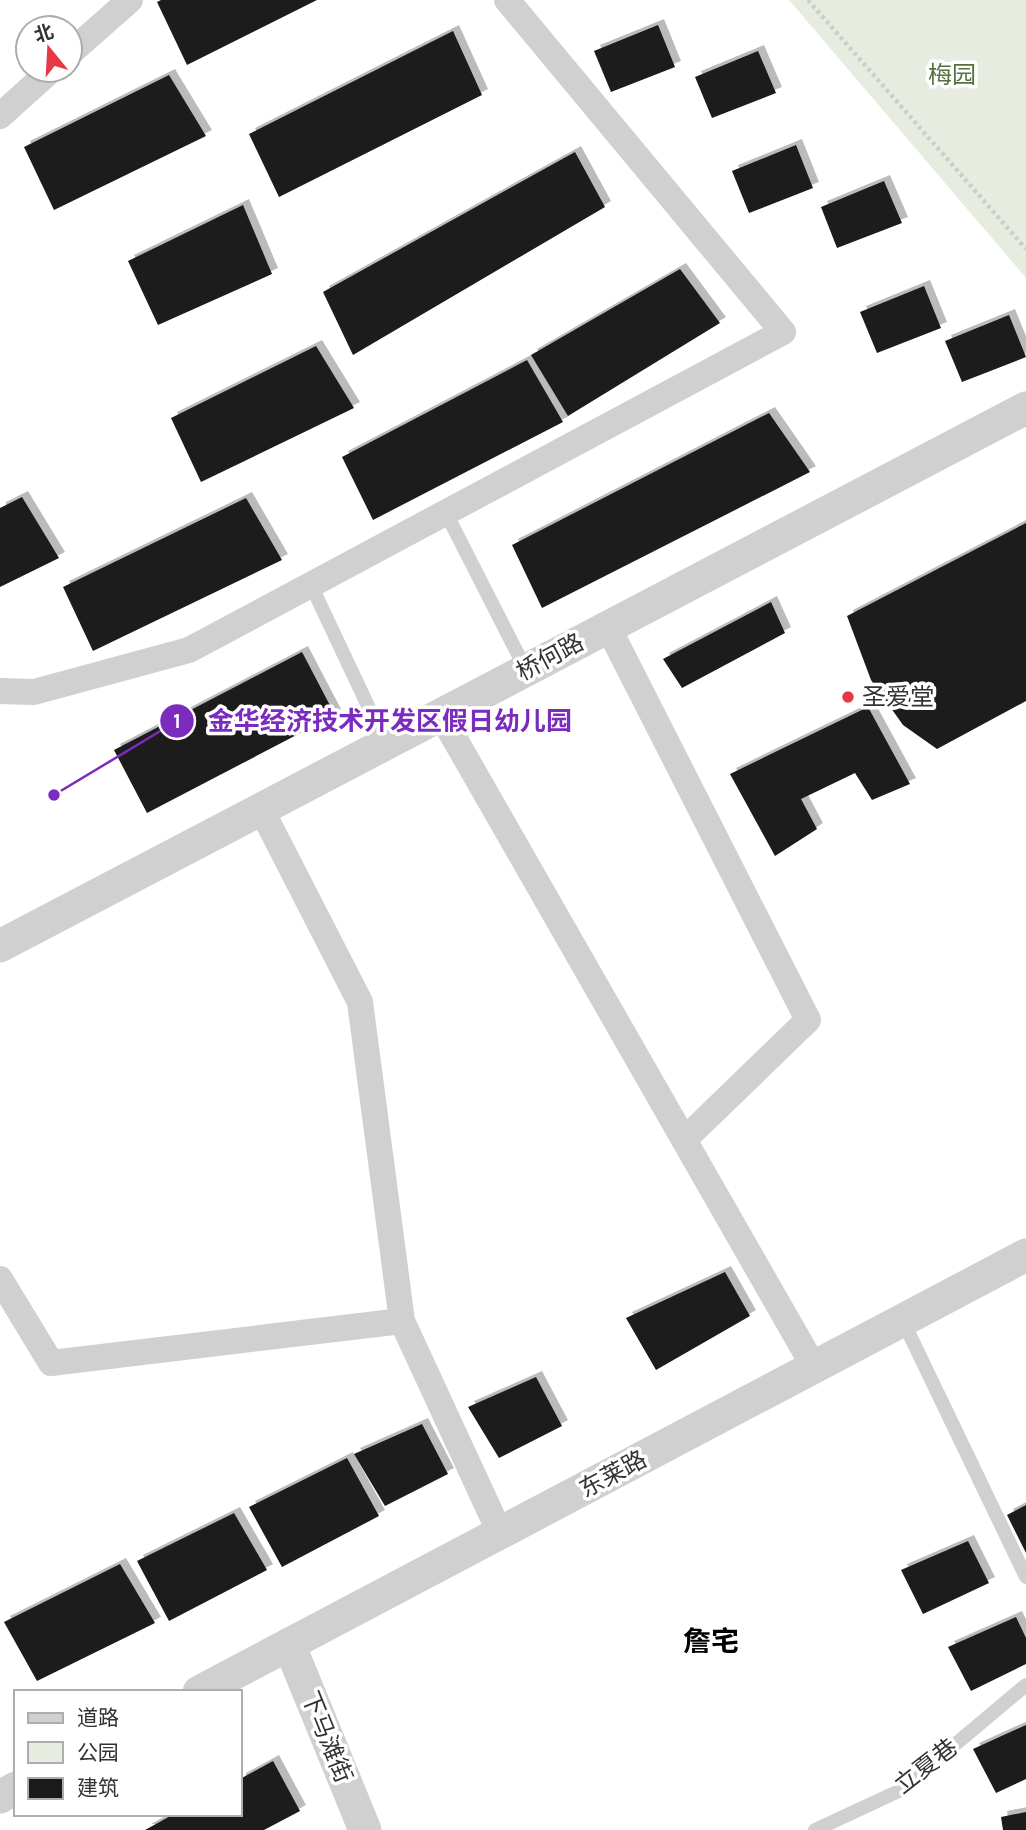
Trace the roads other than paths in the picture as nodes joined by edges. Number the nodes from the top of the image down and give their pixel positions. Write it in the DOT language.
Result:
graph roads {
  1 [pos="130,0"];
  2 [pos="507,0"];
  3 [pos="84,41"];
  4 [pos="35,84"];
  5 [pos="0,116"];
  6 [pos="1026,408"];
  7 [pos="446,513"];
  8 [pos="310,585"];
  9 [pos="608,627"];
  10 [pos="526,670"];
  11 [pos="0,691"];
  12 [pos="441,715"];
  13 [pos="386,744"];
  14 [pos="261,809"];
  15 [pos="0,946"];
  16 [pos="684,1140"];
  17 [pos="1026,1255"];
  18 [pos="0,1279"];
  19 [pos="402,1321"];
  20 [pos="902,1321"];
  21 [pos="814,1367"];
  22 [pos="500,1533"];
  23 [pos="1026,1577"];
  24 [pos="289,1644"];
  25 [pos="1026,1685"];
  26 [pos="203,1690"];
  27 [pos="365,1830"];
  28 [pos="814,1830"];
  1 -- 3 [label="street"];
  2 -- 7 [label="street"];
  4 -- 5 [label="street"];
  6 -- 9 [label="street, 桥何路"];
  7 -- 8 [label="street"];
  7 -- 10 [label="lane"];
  8 -- 11 [label="street"];
  8 -- 13 [label="lane"];
  9 -- 10 [label="street, 桥何路"];
  9 -- 16 [label="street"];
  10 -- 12 [label="street, 桥何路"];
  12 -- 13 [label="street, 桥何路"];
  12 -- 16 [label="street"];
  13 -- 14 [label="street, 桥何路"];
  14 -- 15 [label="street, 桥何路"];
  14 -- 19 [label="street"];
  16 -- 21 [label="street"];
  17 -- 20 [label="street, 东莱路"];
  18 -- 19 [label="street"];
  19 -- 22 [label="street"];
  20 -- 21 [label="street, 东莱路"];
  20 -- 23 [label="lane"];
  21 -- 22 [label="street, 东莱路"];
  22 -- 24 [label="street, 东莱路"];
  24 -- 26 [label="street, 东莱路"];
  24 -- 27 [label="street, 下马滩街"];
  25 -- 28 [label="lane, 立夏巷"];
}
